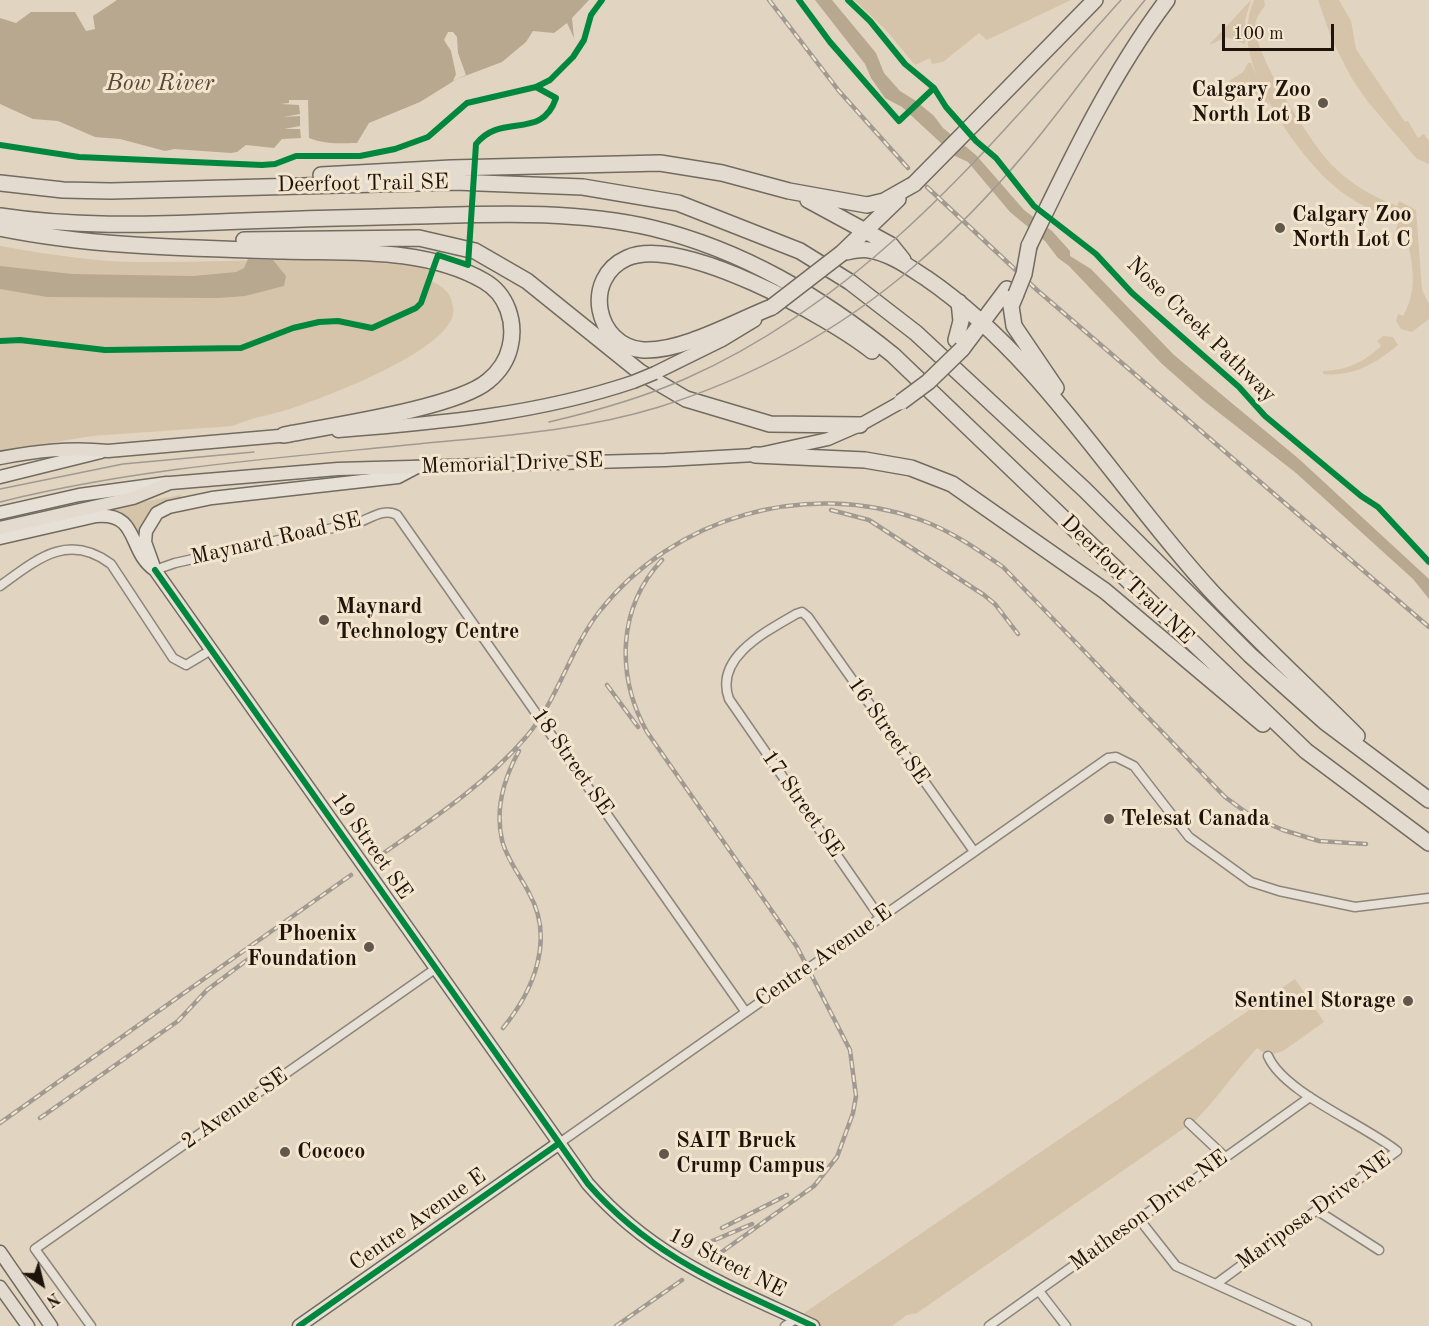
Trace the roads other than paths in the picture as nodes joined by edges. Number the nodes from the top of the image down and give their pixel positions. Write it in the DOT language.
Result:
graph roads {
  1 [pos="1095,0"];
  2 [pos="1167,0"];
  3 [pos="0,183"];
  4 [pos="914,183"];
  5 [pos="182,189"];
  6 [pos="789,191"];
  7 [pos="0,216"];
  8 [pos="0,228"];
  9 [pos="866,230"];
  10 [pos="106,244"];
  11 [pos="842,253"];
  12 [pos="906,265"];
  13 [pos="850,282"];
  14 [pos="1011,291"];
  15 [pos="959,302"];
  16 [pos="772,307"];
  17 [pos="833,309"];
  18 [pos="984,322"];
  19 [pos="959,345"];
  20 [pos="901,402"];
  21 [pos="860,425"];
  22 [pos="284,435"];
  23 [pos="976,435"];
  24 [pos="108,451"];
  25 [pos="755,454"];
  26 [pos="0,458"];
  27 [pos="417,467"];
  28 [pos="0,477"];
  29 [pos="170,483"];
  30 [pos="1138,502"];
  31 [pos="0,513"];
  32 [pos="397,514"];
  33 [pos="0,528"];
  34 [pos="0,538"];
  35 [pos="155,570"];
  36 [pos="0,585"];
  37 [pos="802,612"];
  38 [pos="211,650"];
  39 [pos="1306,751"];
  40 [pos="1425,798"];
  41 [pos="1429,843"];
  42 [pos="973,850"];
  43 [pos="1429,898"];
  44 [pos="879,916"];
  45 [pos="435,969"];
  46 [pos="745,1011"];
  47 [pos="1268,1056"];
  48 [pos="1310,1097"];
  49 [pos="1189,1123"];
  50 [pos="558,1144"];
  51 [pos="1224,1156"];
  52 [pos="1318,1211"];
  53 [pos="1138,1219"];
  54 [pos="1379,1250"];
  55 [pos="0,1252"];
  56 [pos="1216,1284"];
  57 [pos="0,1287"];
  58 [pos="1039,1291"];
  59 [pos="796,1318"];
  60 [pos="27,1326"];
  61 [pos="51,1326"];
  62 [pos="91,1326"];
  63 [pos="299,1326"];
  64 [pos="785,1326"];
  65 [pos="813,1326"];
  66 [pos="989,1326"];
  67 [pos="1066,1326"];
  68 [pos="1307,1326"];
  1 -- 4 [label="highway, bridge"];
  2 -- 14 [label="highway, bridge"];
  3 -- 5 [label="highway, Deerfoot Trail SE"];
  4 -- 6 [label="highway"];
  4 -- 9 [label="highway, Memorial Drive SE"];
  5 -- 6 [label="highway"];
  5 -- 13 [label="highway, Deerfoot Trail SE"];
  6 -- 9 [label="highway"];
  7 -- 17 [label="highway, Deerfoot Trail SE"];
  8 -- 10 [label="highway"];
  9 -- 11 [label="highway, Memorial Drive SE"];
  9 -- 12 [label="highway"];
  10 -- 21 [label="highway"];
  10 -- 22 [label="highway"];
  11 -- 12 [label="highway"];
  11 -- 16 [label="highway, Memorial Drive SE, bridge"];
  12 -- 15 [label="highway"];
  13 -- 40 [label="highway, Deerfoot Trail NE"];
  14 -- 18 [label="highway, Memorial Drive SE"];
  14 -- 30 [label="highway"];
  15 -- 18 [label="highway"];
  15 -- 19 [label="highway"];
  16 -- 22 [label="main road, Memorial Drive SE, bridge"];
  16 -- 23 [label="highway"];
  17 -- 23 [label="highway, Deerfoot Trail NE"];
  18 -- 19 [label="highway, Memorial Drive SE"];
  18 -- 30 [label="highway"];
  19 -- 20 [label="highway, Memorial Drive SE, bridge"];
  20 -- 21 [label="main road, Memorial Drive SE"];
  21 -- 25 [label="main road, Memorial Drive SE"];
  22 -- 24 [label="main road, Memorial Drive SE"];
  23 -- 39 [label="highway, Deerfoot Trail NE"];
  24 -- 26 [label="main road"];
  24 -- 28 [label="street, Memorial Drive SE"];
  25 -- 27 [label="main road, Memorial Drive SE"];
  25 -- 39 [label="highway"];
  27 -- 29 [label="main road, Memorial Drive SE"];
  27 -- 35 [label="street"];
  29 -- 31 [label="street, Memorial Drive SE"];
  29 -- 33 [label="main road"];
  30 -- 40 [label="highway"];
  32 -- 35 [label="street, Maynard Road SE"];
  32 -- 46 [label="street, 18 Street SE"];
  34 -- 35 [label="street"];
  35 -- 38 [label="street, 19 Street SE"];
  36 -- 38 [label="street"];
  37 -- 42 [label="street, 16 Street SE"];
  37 -- 44 [label="street, 17 Street SE"];
  38 -- 45 [label="street, 19 Street SE"];
  39 -- 41 [label="highway, Deerfoot Trail NE"];
  42 -- 43 [label="street, Centre Avenue E"];
  42 -- 44 [label="street, Centre Avenue E"];
  44 -- 46 [label="street, Centre Avenue E"];
  45 -- 50 [label="street, 19 Street SE"];
  45 -- 62 [label="street, 2 Avenue SE"];
  46 -- 50 [label="street, Centre Avenue E"];
  47 -- 48 [label="street, Mariposa Drive NE"];
  48 -- 51 [label="street, Matheson Drive NE"];
  48 -- 52 [label="street, Mariposa Drive NE"];
  49 -- 51 [label="street"];
  50 -- 59 [label="street, 19 Street NE"];
  50 -- 63 [label="street, Centre Avenue E"];
  51 -- 53 [label="street, Matheson Drive NE"];
  52 -- 54 [label="street"];
  52 -- 56 [label="street, Mariposa Drive NE"];
  53 -- 56 [label="street"];
  53 -- 58 [label="street, Matheson Drive NE"];
  55 -- 61 [label="main road"];
  56 -- 68 [label="street"];
  57 -- 60 [label="main road"];
  58 -- 66 [label="street, Matheson Drive NE"];
  58 -- 67 [label="street"];
  59 -- 64 [label="street"];
  59 -- 65 [label="street, 19 Street NE"];
}
